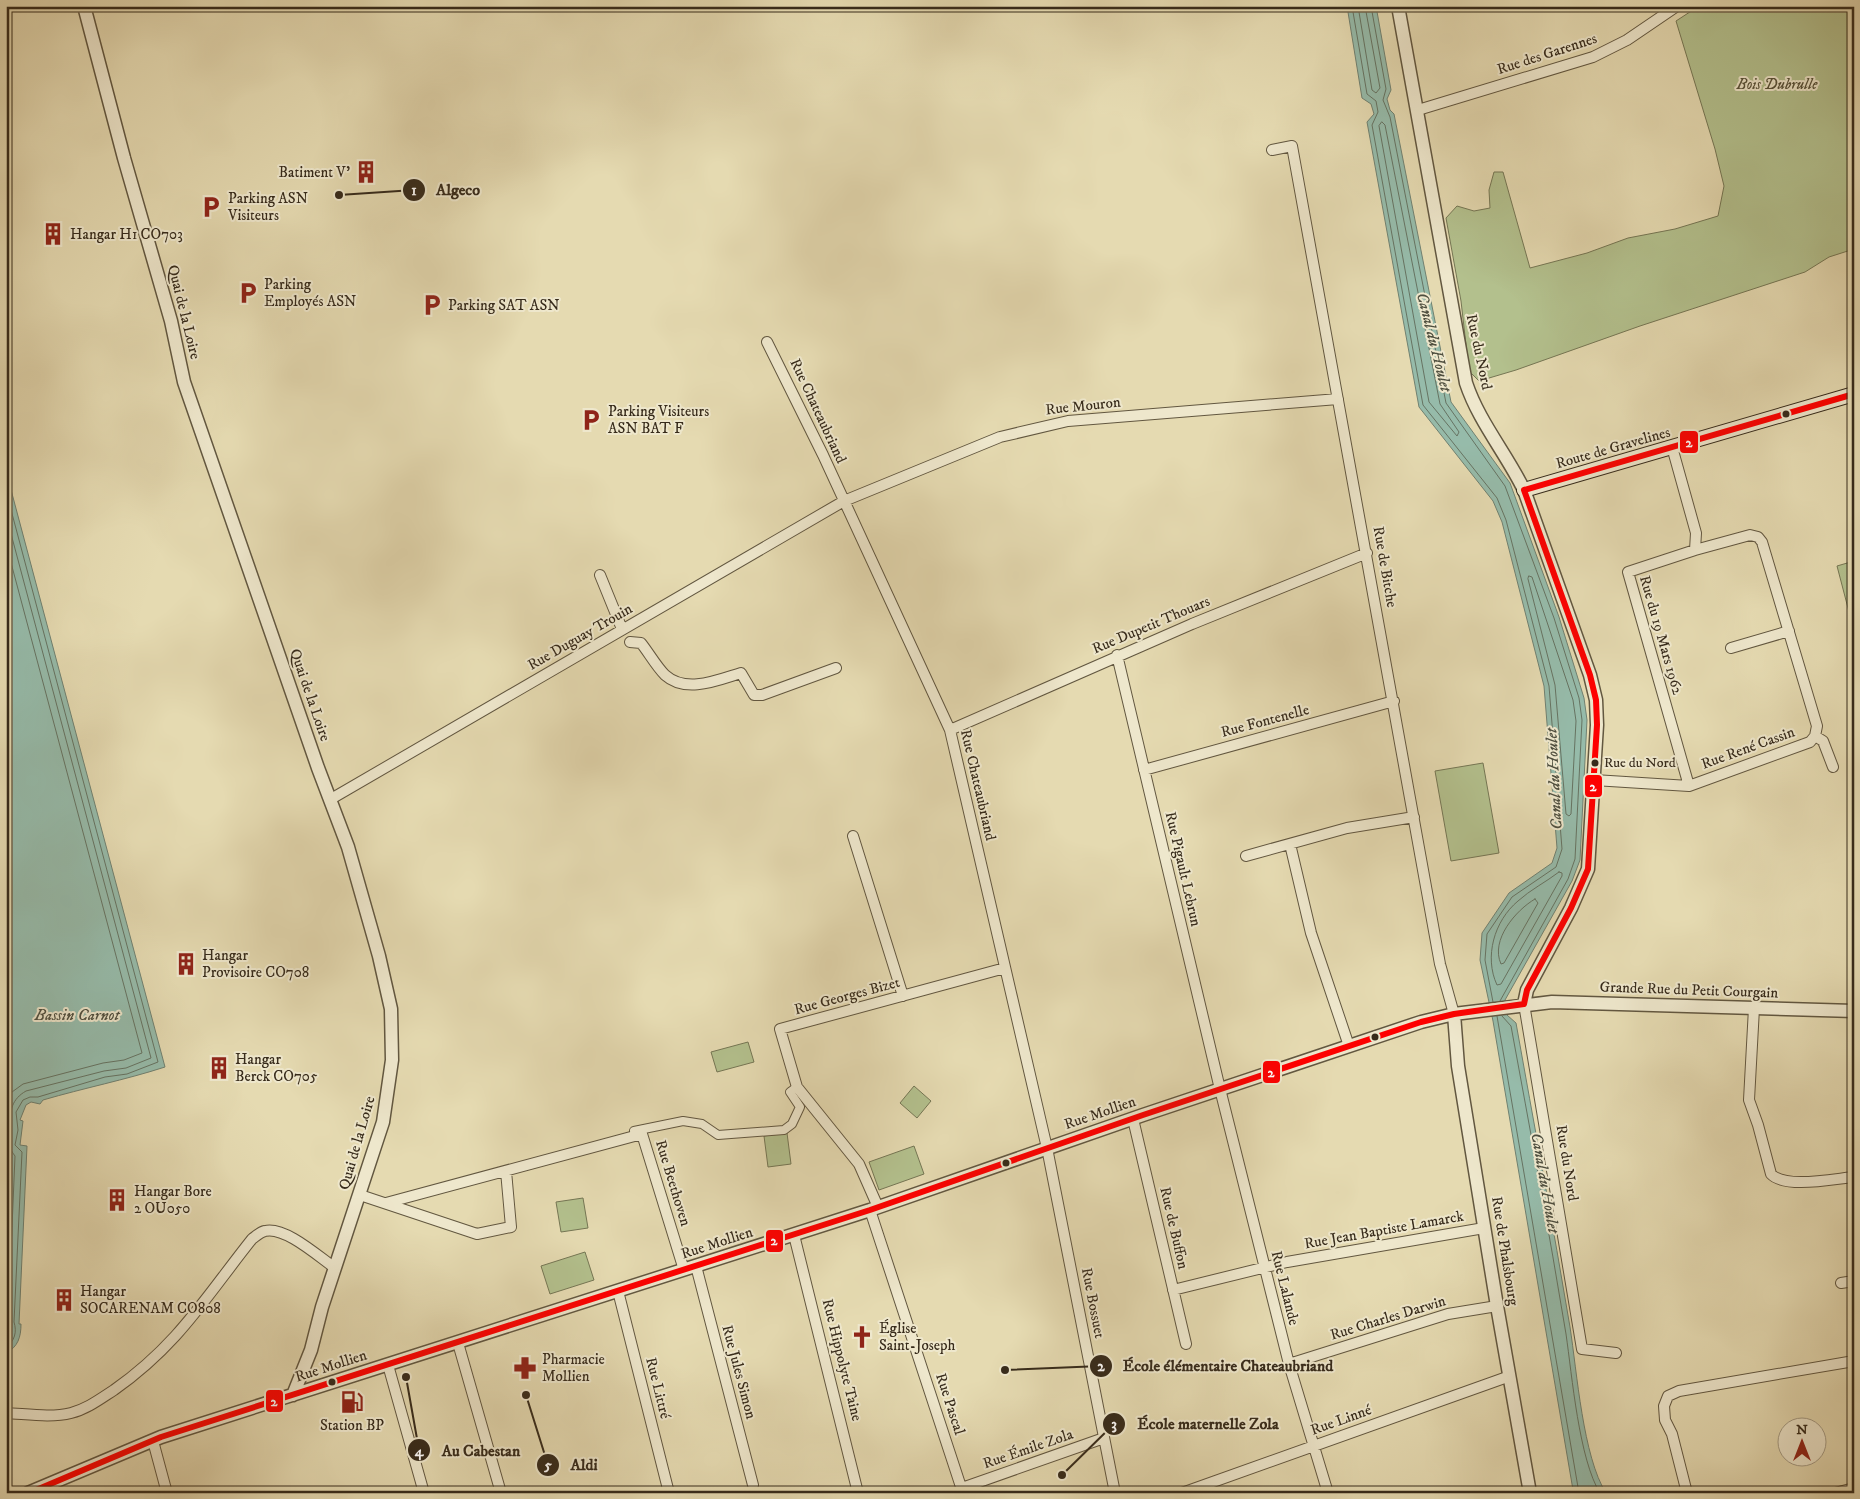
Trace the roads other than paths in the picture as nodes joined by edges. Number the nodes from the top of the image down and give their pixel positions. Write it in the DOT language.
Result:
graph roads {
  1 [pos="84,6"];
  2 [pos="1398,6"];
  3 [pos="1677,6"];
  4 [pos="1418,110"];
  5 [pos="1272,150"];
  6 [pos="767,342"];
  7 [pos="1854,394"];
  8 [pos="1338,398"];
  9 [pos="1672,447"];
  10 [pos="1524,490"];
  11 [pos="844,501"];
  12 [pos="1695,550"];
  13 [pos="1367,553"];
  14 [pos="600,575"];
  15 [pos="622,629"];
  16 [pos="1789,631"];
  17 [pos="630,642"];
  18 [pos="1732,648"];
  19 [pos="1117,655"];
  20 [pos="836,668"];
  21 [pos="1394,701"];
  22 [pos="950,730"];
  23 [pos="1815,736"];
  24 [pos="1833,767"];
  25 [pos="1144,770"];
  26 [pos="1594,780"];
  27 [pos="1689,786"];
  28 [pos="331,799"];
  29 [pos="1414,817"];
  30 [pos="853,836"];
  31 [pos="1290,844"];
  32 [pos="1246,856"];
  33 [pos="1005,968"];
  34 [pos="903,996"];
  35 [pos="1524,1004"];
  36 [pos="1508,1006"];
  37 [pos="1754,1008"];
  38 [pos="1854,1011"];
  39 [pos="1454,1014"];
  40 [pos="1349,1046"];
  41 [pos="797,1087"];
  42 [pos="1220,1089"];
  43 [pos="1133,1118"];
  44 [pos="637,1136"];
  45 [pos="1047,1148"];
  46 [pos="506,1171"];
  47 [pos="1854,1178"];
  48 [pos="360,1195"];
  49 [pos="386,1203"];
  50 [pos="874,1209"];
  51 [pos="1484,1228"];
  52 [pos="794,1235"];
  53 [pos="1264,1267"];
  54 [pos="335,1268"];
  55 [pos="690,1268"];
  56 [pos="1854,1281"];
  57 [pos="1840,1283"];
  58 [pos="1173,1290"];
  59 [pos="618,1291"];
  60 [pos="1497,1306"];
  61 [pos="458,1343"];
  62 [pos="1186,1344"];
  63 [pos="1616,1353"];
  64 [pos="1854,1361"];
  65 [pos="1289,1364"];
  66 [pos="388,1365"];
  67 [pos="1510,1376"];
  68 [pos="293,1395"];
  69 [pos="6,1413"];
  70 [pos="1104,1438"];
  71 [pos="153,1440"];
  72 [pos="1313,1446"];
  73 [pos="753,1485"];
  74 [pos="1854,1488"];
  75 [pos="45,1489"];
  76 [pos="963,1491"];
  77 [pos="28,1493"];
  78 [pos="167,1493"];
  79 [pos="424,1493"];
  80 [pos="501,1493"];
  81 [pos="669,1493"];
  82 [pos="858,1493"];
  83 [pos="1115,1493"];
  84 [pos="1182,1493"];
  85 [pos="1328,1493"];
  86 [pos="1530,1493"];
  87 [pos="1687,1493"];
  88 [pos="1835,1493"];
  1 -- 28 [label="street, Quai de la Loire"];
  2 -- 4 [label="street, Rue du Nord"];
  3 -- 4 [label="street, Rue des Garennes"];
  4 -- 10 [label="street, Rue du Nord"];
  5 -- 8 [label="street, Rue de Bitche"];
  6 -- 11 [label="street, Rue Chateaubriand"];
  7 -- 9 [label="main road, Route de Gravelines"];
  8 -- 11 [label="street, Rue Mouron"];
  8 -- 13 [label="street, Rue de Bitche"];
  9 -- 10 [label="main road, Route de Gravelines"];
  9 -- 12 [label="street"];
  10 -- 26 [label="street, Rue du Nord"];
  11 -- 15 [label="street, Rue Duguay Trouin"];
  11 -- 22 [label="street, Rue Chateaubriand"];
  12 -- 16 [label="street, Rue René Cassin"];
  12 -- 27 [label="street, Rue du 19 Mars 1962"];
  13 -- 19 [label="street, Rue Dupetit Thouars"];
  13 -- 21 [label="street, Rue de Bitche"];
  14 -- 15 [label="street"];
  15 -- 28 [label="street, Rue Duguay Trouin"];
  16 -- 18 [label="street"];
  16 -- 23 [label="street, Rue René Cassin"];
  17 -- 20 [label="street"];
  19 -- 22 [label="street, Rue Dupetit Thouars"];
  19 -- 25 [label="street, Rue Pigault Lebrun"];
  21 -- 25 [label="street, Rue Fontenelle"];
  21 -- 29 [label="street, Rue de Bitche"];
  22 -- 33 [label="street, Rue Chateaubriand"];
  23 -- 24 [label="street, Rue René Cassin"];
  23 -- 27 [label="street, Rue René Cassin"];
  25 -- 42 [label="street, Rue Pigault Lebrun"];
  26 -- 27 [label="street"];
  26 -- 35 [label="street, Rue du Nord"];
  28 -- 48 [label="street, Quai de la Loire"];
  29 -- 31 [label="street"];
  29 -- 39 [label="street, Rue de Bitche"];
  30 -- 34 [label="street"];
  31 -- 32 [label="street"];
  31 -- 40 [label="street"];
  33 -- 34 [label="street, Rue Georges Bizet"];
  33 -- 45 [label="street, Rue Chateaubriand"];
  34 -- 41 [label="street, Rue Georges Bizet"];
  35 -- 36 [label="street, Grande Rue du Petit Courgain"];
  35 -- 37 [label="street, Grande Rue du Petit Courgain"];
  35 -- 63 [label="street, Rue du Nord"];
  36 -- 39 [label="street, Rue Mollien"];
  37 -- 38 [label="street, Grande Rue du Petit Courgain"];
  37 -- 47 [label="street"];
  39 -- 40 [label="street, Rue Mollien"];
  39 -- 51 [label="street, Rue de Phalsbourg"];
  40 -- 42 [label="street, Rue Mollien"];
  41 -- 44 [label="street"];
  41 -- 50 [label="street, Rue Georges Bizet"];
  42 -- 43 [label="street, Rue Mollien"];
  42 -- 53 [label="street, Rue Lalande"];
  43 -- 45 [label="street, Rue Mollien"];
  43 -- 58 [label="street, Rue de Buffon"];
  44 -- 46 [label="street"];
  44 -- 55 [label="street, Rue Beethoven"];
  45 -- 50 [label="street, Rue Mollien"];
  45 -- 70 [label="street, Rue Bossuet"];
  46 -- 49 [label="street"];
  46 -- 49 [label="street"];
  48 -- 49 [label="street"];
  48 -- 54 [label="street, Quai de la Loire"];
  50 -- 52 [label="street, Rue Mollien"];
  50 -- 76 [label="street, Rue Pascal"];
  51 -- 53 [label="street, Rue Jean Baptiste Lamarck"];
  51 -- 60 [label="street, Rue de Phalsbourg"];
  52 -- 55 [label="street, Rue Mollien"];
  52 -- 82 [label="street, Rue Hippolyte Taine"];
  53 -- 58 [label="street, Rue Jean Baptiste Lamarck"];
  53 -- 65 [label="street, Rue Lalande"];
  54 -- 68 [label="street, Quai de la Loire"];
  54 -- 69 [label="street"];
  55 -- 59 [label="street, Rue Mollien"];
  55 -- 73 [label="street, Rue Jules Simon"];
  56 -- 57 [label="street"];
  58 -- 62 [label="street, Rue de Buffon"];
  59 -- 61 [label="street, Rue Mollien"];
  59 -- 81 [label="street, Rue Littré"];
  60 -- 65 [label="street, Rue Charles Darwin"];
  60 -- 67 [label="street, Rue de Phalsbourg"];
  61 -- 66 [label="street, Rue Mollien"];
  61 -- 80 [label="street"];
  64 -- 87 [label="street"];
  65 -- 72 [label="street, Rue Lalande"];
  66 -- 68 [label="street, Rue Mollien"];
  66 -- 79 [label="street"];
  67 -- 72 [label="street, Rue Linné"];
  67 -- 86 [label="street, Rue de Phalsbourg"];
  68 -- 71 [label="street, Rue Mollien"];
  70 -- 76 [label="street, Rue Émile Zola"];
  70 -- 83 [label="street, Rue Bossuet"];
  71 -- 75 [label="street, Rue Mollien"];
  71 -- 78 [label="street"];
  72 -- 84 [label="street, Rue Linné"];
  72 -- 85 [label="street, Rue Lalande"];
  74 -- 88 [label="street"];
  75 -- 77 [label="street, Rue Mollien"];
}
